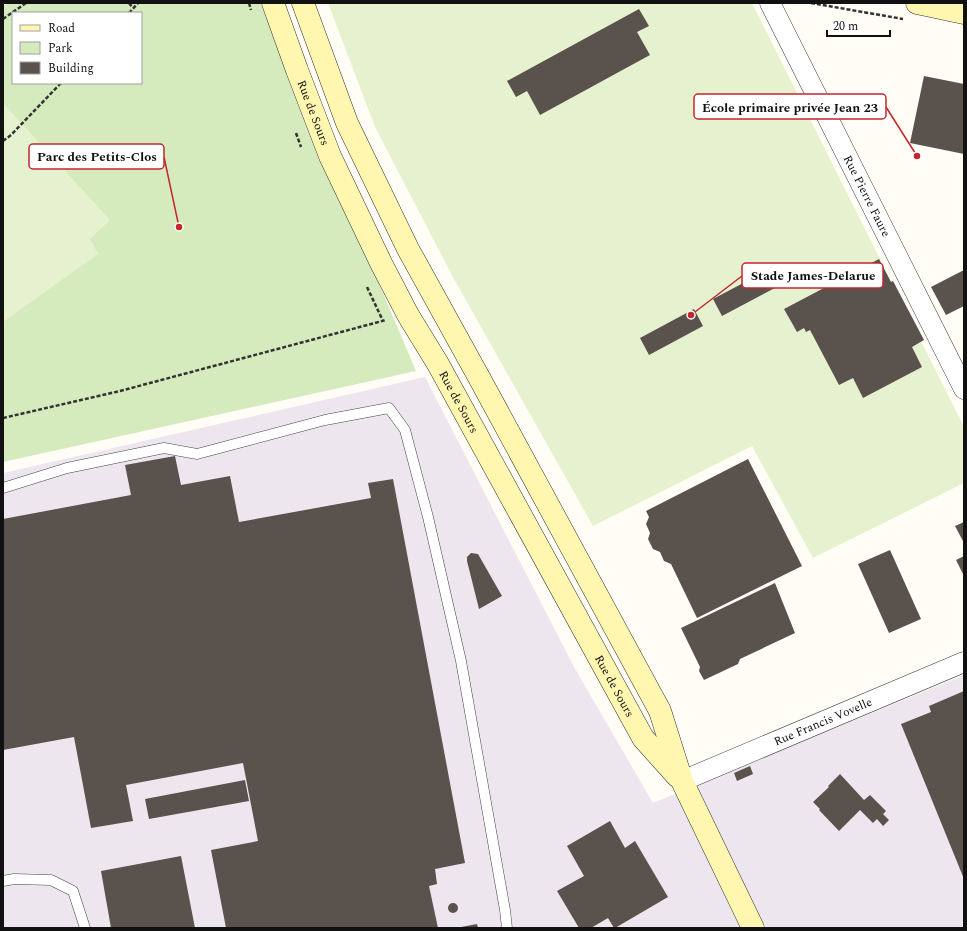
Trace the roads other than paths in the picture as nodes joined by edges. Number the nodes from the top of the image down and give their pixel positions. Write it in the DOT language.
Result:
graph roads {
  1 [pos="273,3"];
  2 [pos="303,3"];
  3 [pos="770,3"];
  4 [pos="913,12"];
  5 [pos="964,13"];
  6 [pos="964,389"];
  7 [pos="3,488"];
  8 [pos="964,662"];
  9 [pos="682,781"];
  10 [pos="3,881"];
  11 [pos="745,918"];
  12 [pos="85,928"];
  13 [pos="507,928"];
  14 [pos="753,928"];
  1 -- 9 [label="main road, Rue de Sours"];
  2 -- 9 [label="main road, Rue de Sours"];
  3 -- 6 [label="street, Rue Pierre Faure"];
  4 -- 5 [label="main road"];
  7 -- 13 [label="lane"];
  8 -- 9 [label="street, Rue Francis Vovelle"];
  9 -- 11 [label="main road, Rue de Sours"];
  10 -- 12 [label="lane"];
  11 -- 14 [label="main road, Rue de Sours"];
}
